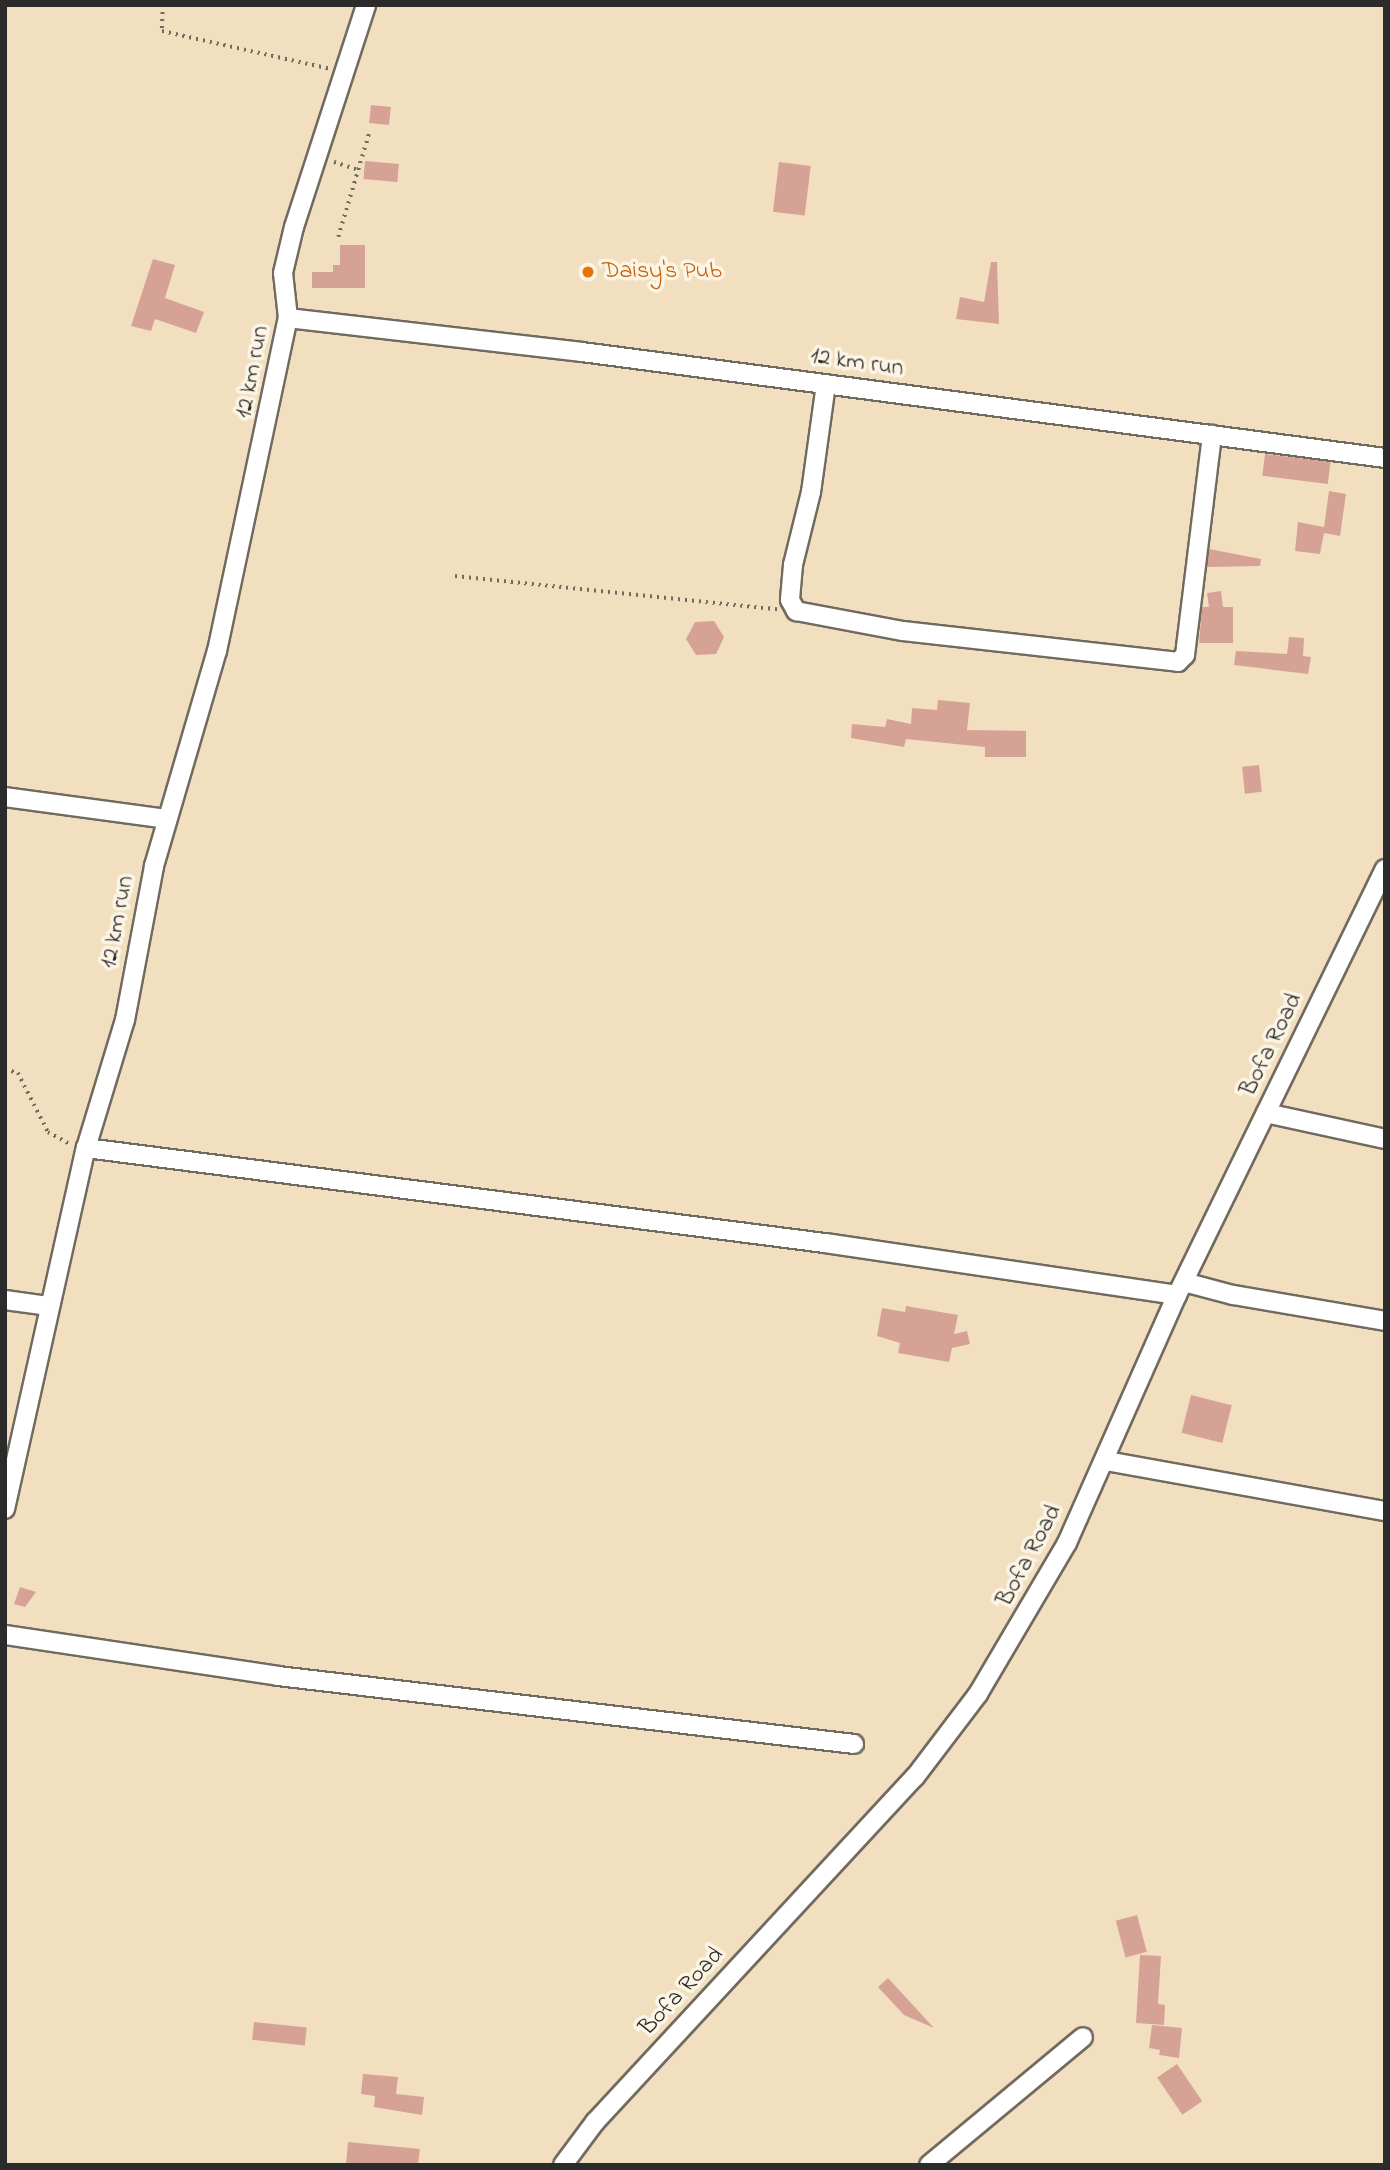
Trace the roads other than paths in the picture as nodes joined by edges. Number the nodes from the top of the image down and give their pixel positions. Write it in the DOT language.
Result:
graph roads {
  1 [pos="366,5"];
  2 [pos="288,318"];
  3 [pos="827,384"];
  4 [pos="1212,435"];
  5 [pos="1385,458"];
  6 [pos="5,797"];
  7 [pos="167,819"];
  8 [pos="1385,869"];
  9 [pos="1266,1113"];
  10 [pos="1385,1139"];
  11 [pos="85,1151"];
  12 [pos="1181,1289"];
  13 [pos="5,1300"];
  14 [pos="48,1306"];
  15 [pos="1385,1321"];
  16 [pos="1107,1461"];
  17 [pos="5,1508"];
  18 [pos="1385,1511"];
  19 [pos="5,1635"];
  20 [pos="854,1744"];
  21 [pos="1083,2037"];
  22 [pos="563,2165"];
  23 [pos="929,2165"];
  1 -- 2 [label="street"];
  2 -- 3 [label="street, 12 km run"];
  2 -- 7 [label="street, 12 km run"];
  3 -- 4 [label="street, 12 km run"];
  3 -- 4 [label="street"];
  4 -- 5 [label="street, 12 km run"];
  6 -- 7 [label="street"];
  7 -- 11 [label="street, 12 km run"];
  8 -- 9 [label="street, Bofa Road"];
  9 -- 10 [label="street"];
  9 -- 12 [label="street, Bofa Road"];
  11 -- 12 [label="street"];
  11 -- 14 [label="street, 12 km run"];
  12 -- 15 [label="street"];
  12 -- 16 [label="street, Bofa Road"];
  13 -- 14 [label="street"];
  14 -- 17 [label="street, 12 km run"];
  16 -- 18 [label="street"];
  16 -- 22 [label="street, Bofa Road"];
  19 -- 20 [label="street"];
  21 -- 23 [label="street"];
}
